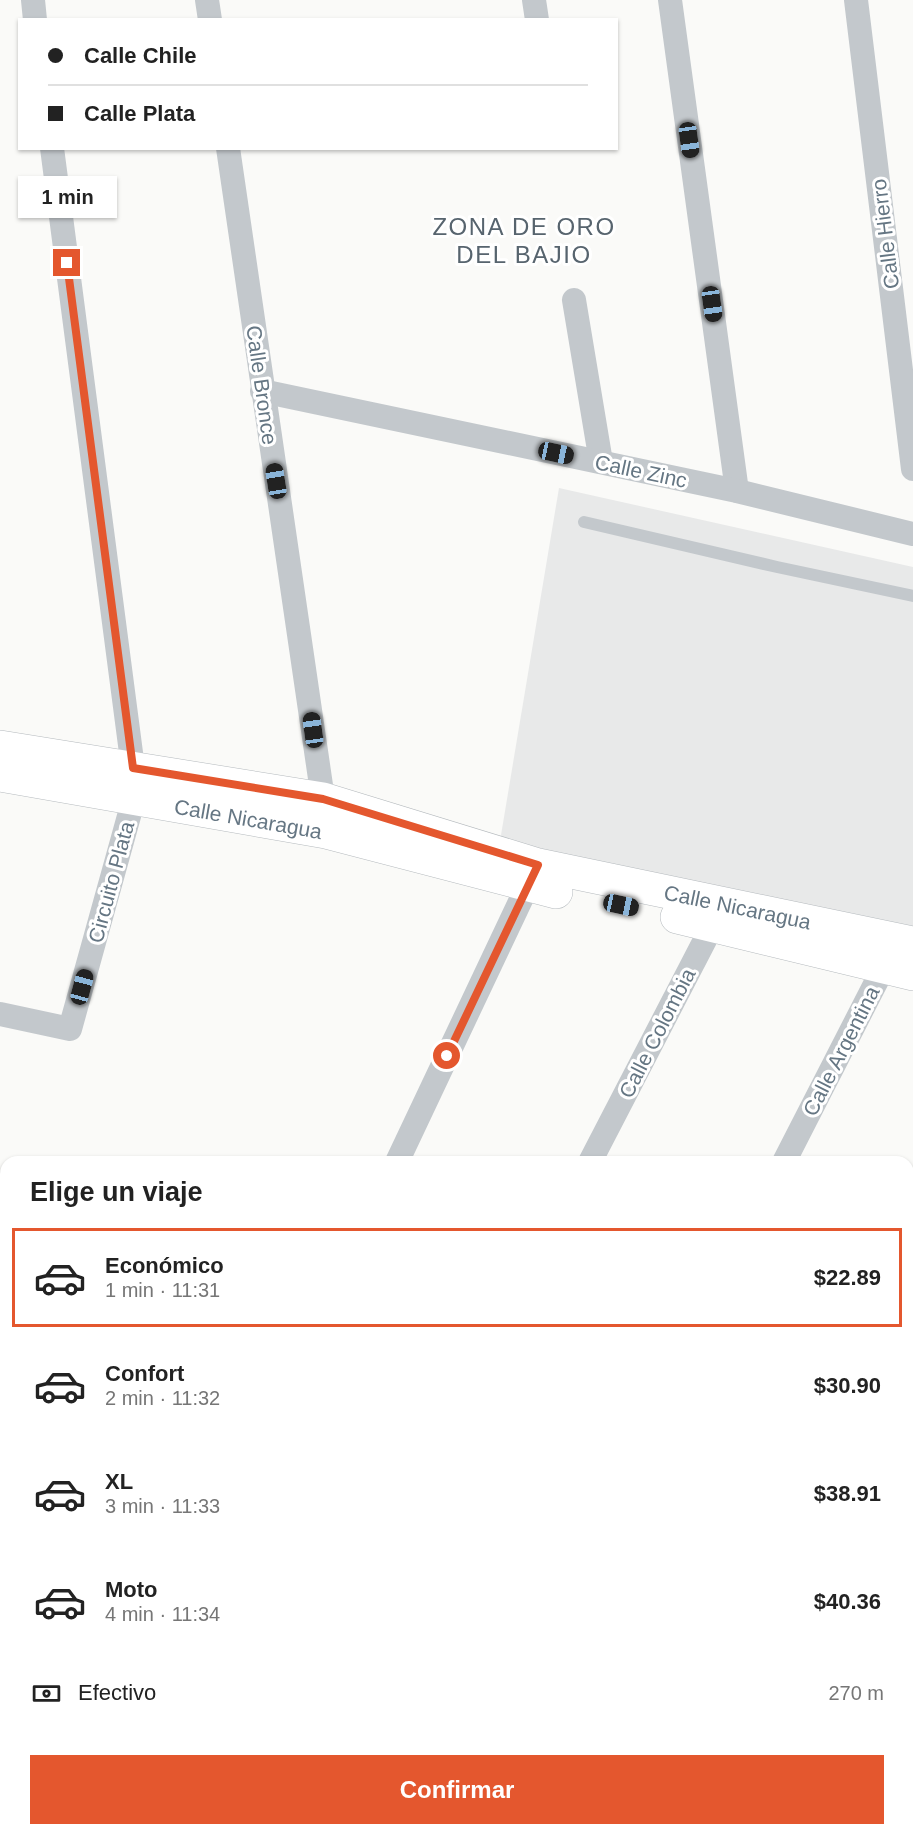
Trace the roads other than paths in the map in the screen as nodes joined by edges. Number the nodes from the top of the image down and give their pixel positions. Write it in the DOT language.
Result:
graph roads {
  1 [pos="33,0"];
  2 [pos="207,0"];
  3 [pos="534,0"];
  4 [pos="670,0"];
  5 [pos="856,0"];
  6 [pos="35,18"];
  7 [pos="210,18"];
  8 [pos="537,18"];
  9 [pos="52,150"];
  10 [pos="228,150"];
  11 [pos="574,300"];
  12 [pos="262,390"];
  13 [pos="601,462"];
  14 [pos="913,469"];
  15 [pos="737,491"];
  16 [pos="584,522"];
  17 [pos="913,534"];
  18 [pos="913,596"];
  19 [pos="0,747"];
  20 [pos="0,775"];
  21 [pos="133,783"];
  22 [pos="323,799"];
  23 [pos="533,876"];
  24 [pos="718,914"];
  25 [pos="902,956"];
  26 [pos="0,1014"];
  27 [pos="400,1156"];
  28 [pos="593,1156"];
  29 [pos="787,1156"];
  1 -- 6 [label="street"];
  2 -- 7 [label="street"];
  3 -- 8 [label="street"];
  4 -- 15 [label="street"];
  5 -- 14 [label="street, Calle Hierro"];
  9 -- 21 [label="street"];
  10 -- 12 [label="street, Calle Bronce"];
  11 -- 13 [label="street"];
  12 -- 13 [label="street, Calle Zinc"];
  12 -- 22 [label="street, Calle Bronce"];
  13 -- 15 [label="street, Calle Zinc"];
  15 -- 17 [label="street, Calle Zinc"];
  16 -- 18 [label="lane"];
  19 -- 21 [label="main road, Calle Nicaragua"];
  20 -- 21 [label="main road, Calle Nicaragua"];
  21 -- 22 [label="main road, Calle Nicaragua"];
  21 -- 23 [label="main road, Calle Nicaragua"];
  21 -- 26 [label="street, Circuito Plata"];
  22 -- 23 [label="main road, Calle Nicaragua"];
  23 -- 24 [label="main road, Calle Nicaragua"];
  23 -- 27 [label="street"];
  24 -- 25 [label="main road, Calle Nicaragua"];
  24 -- 28 [label="street, Calle Colombia"];
  25 -- 29 [label="street, Calle Argentina"];
}
